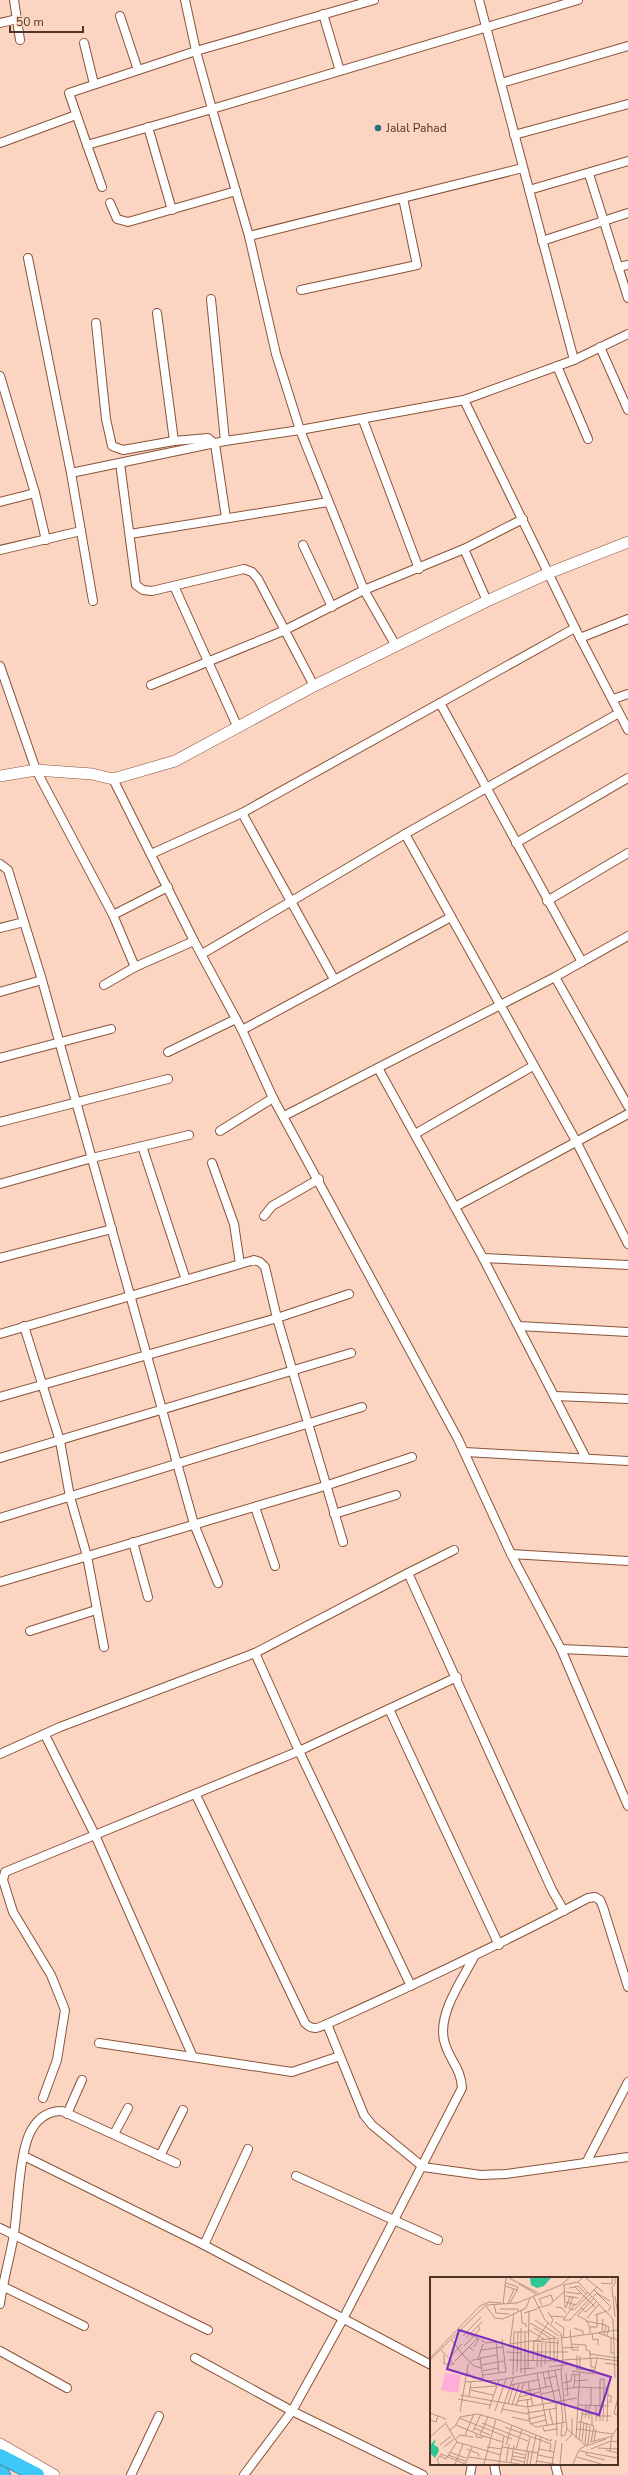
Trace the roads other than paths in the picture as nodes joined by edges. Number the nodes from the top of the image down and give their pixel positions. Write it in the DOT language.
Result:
graph roads {
  1 [pos="14,0"];
  2 [pos="185,0"];
  3 [pos="374,0"];
  4 [pos="479,0"];
  5 [pos="578,0"];
  6 [pos="323,14"];
  7 [pos="120,16"];
  8 [pos="17,20"];
  9 [pos="0,23"];
  10 [pos="486,27"];
  11 [pos="20,40"];
  12 [pos="84,43"];
  13 [pos="628,46"];
  14 [pos="196,51"];
  15 [pos="138,70"];
  16 [pos="340,71"];
  17 [pos="500,83"];
  18 [pos="94,84"];
  19 [pos="628,104"];
  20 [pos="212,109"];
  21 [pos="76,115"];
  22 [pos="148,127"];
  23 [pos="514,135"];
  24 [pos="0,143"];
  25 [pos="87,145"];
  26 [pos="628,161"];
  27 [pos="523,168"];
  28 [pos="589,174"];
  29 [pos="102,186"];
  30 [pos="529,190"];
  31 [pos="236,191"];
  32 [pos="404,198"];
  33 [pos="110,203"];
  34 [pos="172,210"];
  35 [pos="628,213"];
  36 [pos="604,220"];
  37 [pos="249,236"];
  38 [pos="542,242"];
  39 [pos="28,258"];
  40 [pos="628,265"];
  41 [pos="618,267"];
  42 [pos="301,290"];
  43 [pos="628,298"];
  44 [pos="211,299"];
  45 [pos="157,313"];
  46 [pos="96,323"];
  47 [pos="628,334"];
  48 [pos="600,347"];
  49 [pos="574,360"];
  50 [pos="557,366"];
  51 [pos="0,377"];
  52 [pos="464,400"];
  53 [pos="628,410"];
  54 [pos="363,420"];
  55 [pos="300,430"];
  56 [pos="588,439"];
  57 [pos="174,441"];
  58 [pos="225,442"];
  59 [pos="215,444"];
  60 [pos="120,463"];
  61 [pos="71,473"];
  62 [pos="35,493"];
  63 [pos="0,502"];
  64 [pos="328,502"];
  65 [pos="226,518"];
  66 [pos="523,519"];
  67 [pos="80,532"];
  68 [pos="130,534"];
  69 [pos="46,540"];
  70 [pos="628,542"];
  71 [pos="303,545"];
  72 [pos="464,549"];
  73 [pos="0,550"];
  74 [pos="418,569"];
  75 [pos="550,573"];
  76 [pos="174,586"];
  77 [pos="364,590"];
  78 [pos="93,601"];
  79 [pos="487,601"];
  80 [pos="332,608"];
  81 [pos="628,619"];
  82 [pos="575,628"];
  83 [pos="283,631"];
  84 [pos="580,638"];
  85 [pos="396,646"];
  86 [pos="208,662"];
  87 [pos="0,666"];
  88 [pos="151,685"];
  89 [pos="314,686"];
  90 [pos="628,694"];
  91 [pos="613,699"];
  92 [pos="440,703"];
  93 [pos="619,713"];
  94 [pos="238,728"];
  95 [pos="628,730"];
  96 [pos="36,770"];
  97 [pos="0,776"];
  98 [pos="628,778"];
  99 [pos="113,779"];
  100 [pos="487,788"];
  101 [pos="242,813"];
  102 [pos="405,834"];
  103 [pos="516,843"];
  104 [pos="628,852"];
  105 [pos="151,854"];
  106 [pos="0,864"];
  107 [pos="168,887"];
  108 [pos="548,900"];
  109 [pos="290,903"];
  110 [pos="113,915"];
  111 [pos="451,917"];
  112 [pos="24,922"];
  113 [pos="0,928"];
  114 [pos="628,936"];
  115 [pos="194,941"];
  116 [pos="202,954"];
  117 [pos="582,962"];
  118 [pos="135,967"];
  119 [pos="555,977"];
  120 [pos="334,979"];
  121 [pos="42,980"];
  122 [pos="104,985"];
  123 [pos="0,992"];
  124 [pos="501,1004"];
  125 [pos="236,1019"];
  126 [pos="111,1029"];
  127 [pos="242,1030"];
  128 [pos="57,1042"];
  129 [pos="168,1052"];
  130 [pos="0,1058"];
  131 [pos="534,1066"];
  132 [pos="378,1068"];
  133 [pos="168,1079"];
  134 [pos="273,1098"];
  135 [pos="76,1103"];
  136 [pos="628,1106"];
  137 [pos="628,1114"];
  138 [pos="284,1116"];
  139 [pos="0,1122"];
  140 [pos="220,1131"];
  141 [pos="415,1134"];
  142 [pos="189,1135"];
  143 [pos="576,1141"];
  144 [pos="142,1146"];
  145 [pos="92,1158"];
  146 [pos="212,1163"];
  147 [pos="319,1179"];
  148 [pos="0,1184"];
  149 [pos="455,1207"];
  150 [pos="264,1216"];
  151 [pos="112,1229"];
  152 [pos="628,1244"];
  153 [pos="0,1258"];
  154 [pos="483,1258"];
  155 [pos="240,1264"];
  156 [pos="628,1265"];
  157 [pos="186,1280"];
  158 [pos="349,1294"];
  159 [pos="130,1296"];
  160 [pos="277,1318"];
  161 [pos="24,1326"];
  162 [pos="519,1326"];
  163 [pos="628,1332"];
  164 [pos="0,1334"];
  165 [pos="351,1353"];
  166 [pos="147,1356"];
  167 [pos="292,1372"];
  168 [pos="41,1385"];
  169 [pos="554,1396"];
  170 [pos="0,1397"];
  171 [pos="628,1399"];
  172 [pos="362,1407"];
  173 [pos="162,1409"];
  174 [pos="307,1424"];
  175 [pos="60,1441"];
  176 [pos="465,1452"];
  177 [pos="412,1457"];
  178 [pos="0,1458"];
  179 [pos="586,1458"];
  180 [pos="628,1461"];
  181 [pos="177,1463"];
  182 [pos="325,1486"];
  183 [pos="396,1495"];
  184 [pos="70,1497"];
  185 [pos="255,1507"];
  186 [pos="334,1514"];
  187 [pos="0,1518"];
  188 [pos="194,1524"];
  189 [pos="133,1542"];
  190 [pos="343,1542"];
  191 [pos="454,1550"];
  192 [pos="511,1554"];
  193 [pos="87,1556"];
  194 [pos="628,1561"];
  195 [pos="275,1566"];
  196 [pos="408,1573"];
  197 [pos="0,1582"];
  198 [pos="218,1584"];
  199 [pos="148,1597"];
  200 [pos="96,1610"];
  201 [pos="30,1631"];
  202 [pos="104,1647"];
  203 [pos="561,1649"];
  204 [pos="628,1652"];
  205 [pos="255,1653"];
  206 [pos="457,1677"];
  207 [pos="389,1710"];
  208 [pos="45,1734"];
  209 [pos="298,1751"];
  210 [pos="0,1754"];
  211 [pos="196,1794"];
  212 [pos="628,1806"];
  213 [pos="95,1836"];
  214 [pos="564,1911"];
  215 [pos="499,1945"];
  216 [pos="474,1957"];
  217 [pos="411,1986"];
  218 [pos="628,1987"];
  219 [pos="327,2024"];
  220 [pos="98,2043"];
  221 [pos="340,2056"];
  222 [pos="193,2057"];
  223 [pos="82,2080"];
  224 [pos="628,2082"];
  225 [pos="43,2098"];
  226 [pos="128,2108"];
  227 [pos="183,2110"];
  228 [pos="67,2114"];
  229 [pos="114,2134"];
  230 [pos="248,2149"];
  231 [pos="24,2156"];
  232 [pos="160,2156"];
  233 [pos="628,2157"];
  234 [pos="176,2163"];
  235 [pos="586,2163"];
  236 [pos="423,2166"];
  237 [pos="296,2176"];
  238 [pos="395,2220"];
  239 [pos="0,2228"];
  240 [pos="14,2235"];
  241 [pos="438,2240"];
  242 [pos="204,2245"];
  243 [pos="1,2286"];
  244 [pos="0,2304"];
  245 [pos="343,2319"];
  246 [pos="84,2326"];
  247 [pos="208,2330"];
  248 [pos="0,2350"];
  249 [pos="195,2358"];
  250 [pos="430,2364"];
  251 [pos="66,2388"];
  252 [pos="292,2411"];
  253 [pos="159,2416"];
  254 [pos="0,2444"];
  255 [pos="0,2456"];
  256 [pos="472,2465"];
  257 [pos="494,2465"];
  258 [pos="555,2465"];
  259 [pos="0,2473"];
  260 [pos="3,2475"];
  261 [pos="37,2475"];
  262 [pos="54,2475"];
  263 [pos="131,2475"];
  264 [pos="244,2475"];
  265 [pos="423,2475"];
  266 [pos="470,2475"];
  267 [pos="496,2475"];
  268 [pos="558,2475"];
  1 -- 8 [label="street"];
  2 -- 14 [label="street"];
  3 -- 6 [label="street"];
  4 -- 10 [label="street"];
  5 -- 10 [label="street"];
  6 -- 14 [label="street"];
  6 -- 16 [label="street"];
  7 -- 15 [label="street"];
  8 -- 9 [label="street"];
  8 -- 11 [label="street"];
  10 -- 16 [label="street"];
  10 -- 17 [label="street"];
  12 -- 18 [label="street"];
  13 -- 17 [label="street"];
  14 -- 15 [label="street"];
  14 -- 20 [label="street"];
  15 -- 18 [label="street"];
  16 -- 20 [label="street"];
  17 -- 23 [label="street"];
  18 -- 21 [label="street"];
  19 -- 23 [label="street"];
  20 -- 22 [label="street"];
  20 -- 31 [label="street"];
  21 -- 24 [label="street"];
  21 -- 25 [label="street"];
  22 -- 25 [label="street"];
  22 -- 34 [label="street"];
  23 -- 27 [label="street"];
  25 -- 29 [label="street"];
  26 -- 28 [label="street"];
  27 -- 30 [label="street"];
  27 -- 32 [label="street"];
  28 -- 30 [label="street"];
  28 -- 36 [label="street"];
  30 -- 38 [label="street"];
  31 -- 34 [label="street"];
  31 -- 37 [label="street"];
  32 -- 37 [label="street"];
  32 -- 42 [label="street"];
  33 -- 34 [label="street"];
  35 -- 36 [label="street"];
  36 -- 38 [label="street"];
  36 -- 41 [label="street"];
  37 -- 55 [label="street"];
  38 -- 49 [label="street"];
  39 -- 61 [label="street"];
  40 -- 41 [label="street"];
  41 -- 43 [label="street"];
  44 -- 58 [label="street"];
  45 -- 57 [label="street"];
  46 -- 57 [label="street"];
  47 -- 48 [label="street"];
  48 -- 49 [label="street"];
  48 -- 53 [label="street"];
  49 -- 50 [label="street"];
  50 -- 52 [label="street"];
  50 -- 56 [label="street"];
  51 -- 62 [label="street"];
  52 -- 54 [label="street"];
  52 -- 66 [label="street"];
  54 -- 55 [label="street"];
  54 -- 74 [label="street"];
  55 -- 58 [label="street"];
  55 -- 64 [label="street"];
  57 -- 59 [label="street"];
  58 -- 59 [label="street"];
  59 -- 60 [label="street"];
  59 -- 65 [label="street"];
  60 -- 61 [label="street"];
  60 -- 68 [label="street"];
  61 -- 67 [label="street"];
  62 -- 63 [label="street"];
  62 -- 69 [label="street"];
  64 -- 65 [label="street"];
  64 -- 77 [label="street"];
  65 -- 68 [label="street"];
  66 -- 72 [label="street"];
  66 -- 75 [label="street"];
  67 -- 69 [label="street"];
  67 -- 78 [label="street"];
  68 -- 76 [label="street"];
  69 -- 73 [label="street"];
  70 -- 75 [label="street"];
  71 -- 80 [label="street"];
  72 -- 74 [label="street"];
  72 -- 79 [label="street"];
  74 -- 77 [label="street"];
  75 -- 79 [label="street"];
  75 -- 82 [label="street"];
  76 -- 83 [label="street"];
  76 -- 86 [label="street"];
  77 -- 80 [label="street"];
  77 -- 85 [label="street"];
  79 -- 85 [label="street"];
  80 -- 83 [label="street"];
  81 -- 84 [label="street"];
  82 -- 84 [label="street"];
  82 -- 92 [label="street"];
  83 -- 86 [label="street"];
  83 -- 89 [label="street"];
  84 -- 91 [label="street"];
  85 -- 89 [label="street"];
  86 -- 88 [label="street"];
  86 -- 94 [label="street"];
  87 -- 96 [label="street"];
  89 -- 94 [label="street"];
  90 -- 91 [label="street"];
  91 -- 93 [label="street"];
  92 -- 100 [label="street"];
  92 -- 101 [label="street"];
  93 -- 95 [label="street"];
  93 -- 100 [label="street"];
  94 -- 99 [label="street"];
  96 -- 97 [label="street"];
  96 -- 99 [label="street"];
  96 -- 110 [label="street"];
  98 -- 103 [label="street"];
  99 -- 105 [label="street"];
  100 -- 102 [label="street"];
  100 -- 103 [label="street"];
  101 -- 105 [label="street"];
  101 -- 109 [label="street"];
  102 -- 109 [label="street"];
  102 -- 111 [label="street"];
  103 -- 108 [label="street"];
  104 -- 108 [label="street"];
  105 -- 107 [label="street"];
  106 -- 112 [label="street"];
  107 -- 110 [label="street"];
  107 -- 115 [label="street"];
  108 -- 117 [label="street"];
  109 -- 116 [label="street"];
  109 -- 120 [label="street"];
  110 -- 118 [label="street"];
  111 -- 120 [label="street"];
  111 -- 124 [label="street"];
  112 -- 113 [label="street"];
  112 -- 121 [label="street"];
  114 -- 117 [label="street"];
  115 -- 116 [label="street"];
  115 -- 118 [label="street"];
  116 -- 125 [label="street"];
  117 -- 119 [label="street"];
  118 -- 122 [label="street"];
  119 -- 124 [label="street"];
  119 -- 136 [label="street"];
  120 -- 127 [label="street"];
  121 -- 123 [label="street"];
  121 -- 128 [label="street"];
  124 -- 131 [label="street"];
  124 -- 132 [label="street"];
  125 -- 127 [label="street"];
  125 -- 129 [label="street"];
  126 -- 128 [label="street"];
  127 -- 134 [label="street"];
  128 -- 130 [label="street"];
  128 -- 135 [label="street"];
  131 -- 141 [label="street"];
  131 -- 143 [label="street"];
  132 -- 138 [label="street"];
  132 -- 141 [label="street"];
  133 -- 135 [label="street"];
  134 -- 138 [label="street"];
  134 -- 140 [label="street"];
  135 -- 139 [label="street"];
  135 -- 145 [label="street"];
  137 -- 143 [label="street"];
  138 -- 147 [label="street"];
  141 -- 149 [label="street"];
  142 -- 144 [label="street"];
  143 -- 149 [label="street"];
  143 -- 152 [label="street"];
  144 -- 145 [label="street"];
  144 -- 157 [label="street"];
  145 -- 148 [label="street"];
  145 -- 151 [label="street"];
  146 -- 155 [label="street"];
  147 -- 150 [label="street"];
  147 -- 176 [label="street"];
  149 -- 154 [label="street"];
  151 -- 153 [label="street"];
  151 -- 159 [label="street"];
  154 -- 156 [label="street"];
  154 -- 162 [label="street"];
  155 -- 157 [label="street"];
  155 -- 160 [label="street"];
  157 -- 159 [label="street"];
  158 -- 160 [label="street"];
  159 -- 161 [label="street"];
  159 -- 166 [label="street"];
  160 -- 166 [label="street"];
  160 -- 167 [label="street"];
  161 -- 164 [label="street"];
  161 -- 168 [label="street"];
  162 -- 163 [label="street"];
  162 -- 169 [label="street"];
  165 -- 167 [label="street"];
  166 -- 168 [label="street"];
  166 -- 173 [label="street"];
  167 -- 173 [label="street"];
  167 -- 174 [label="street"];
  168 -- 170 [label="street"];
  168 -- 175 [label="street"];
  169 -- 171 [label="street"];
  169 -- 179 [label="street"];
  172 -- 174 [label="street"];
  173 -- 175 [label="street"];
  173 -- 181 [label="street"];
  174 -- 181 [label="street"];
  174 -- 182 [label="street"];
  175 -- 178 [label="street"];
  175 -- 184 [label="street"];
  176 -- 179 [label="street"];
  176 -- 192 [label="street"];
  177 -- 182 [label="street"];
  179 -- 180 [label="street"];
  181 -- 184 [label="street"];
  181 -- 188 [label="street"];
  182 -- 185 [label="street"];
  182 -- 186 [label="street"];
  183 -- 186 [label="street"];
  184 -- 187 [label="street"];
  184 -- 193 [label="street"];
  185 -- 188 [label="street"];
  185 -- 195 [label="street"];
  186 -- 190 [label="street"];
  188 -- 189 [label="street"];
  188 -- 198 [label="street"];
  189 -- 193 [label="street"];
  189 -- 199 [label="street"];
  191 -- 196 [label="street"];
  192 -- 194 [label="street"];
  192 -- 203 [label="street"];
  193 -- 197 [label="street"];
  193 -- 200 [label="street"];
  196 -- 205 [label="street"];
  196 -- 206 [label="street"];
  200 -- 201 [label="street"];
  200 -- 202 [label="street"];
  203 -- 204 [label="street"];
  203 -- 212 [label="street"];
  205 -- 208 [label="street"];
  205 -- 209 [label="street"];
  206 -- 207 [label="street"];
  206 -- 214 [label="street"];
  207 -- 209 [label="street"];
  207 -- 215 [label="street"];
  208 -- 210 [label="street"];
  208 -- 213 [label="street"];
  209 -- 211 [label="street"];
  209 -- 217 [label="street"];
  211 -- 213 [label="street"];
  211 -- 219 [label="street"];
  213 -- 222 [label="street"];
  213 -- 225 [label="street"];
  214 -- 215 [label="street"];
  214 -- 218 [label="street"];
  215 -- 216 [label="street"];
  216 -- 217 [label="street"];
  216 -- 236 [label="street"];
  217 -- 219 [label="street"];
  219 -- 221 [label="street"];
  220 -- 222 [label="street"];
  221 -- 222 [label="street"];
  221 -- 236 [label="street"];
  223 -- 228 [label="street"];
  224 -- 235 [label="street"];
  226 -- 229 [label="street"];
  227 -- 232 [label="street"];
  228 -- 229 [label="street"];
  228 -- 231 [label="street"];
  229 -- 232 [label="street"];
  230 -- 242 [label="street"];
  231 -- 240 [label="street"];
  231 -- 242 [label="street"];
  232 -- 234 [label="street"];
  233 -- 235 [label="street"];
  235 -- 236 [label="street"];
  236 -- 238 [label="street"];
  237 -- 238 [label="street"];
  238 -- 241 [label="street"];
  238 -- 245 [label="street"];
  239 -- 240 [label="street"];
  240 -- 243 [label="street"];
  240 -- 247 [label="street"];
  242 -- 245 [label="street"];
  243 -- 244 [label="street"];
  243 -- 246 [label="street"];
  245 -- 250 [label="street"];
  245 -- 252 [label="street"];
  248 -- 251 [label="street"];
  249 -- 252 [label="street"];
  252 -- 264 [label="street"];
  252 -- 265 [label="street"];
  253 -- 263 [label="street"];
  254 -- 262 [label="street"];
  255 -- 261 [label="highway"];
  256 -- 266 [label="street"];
  257 -- 267 [label="street"];
  258 -- 268 [label="street"];
  259 -- 260 [label="highway"];
}
